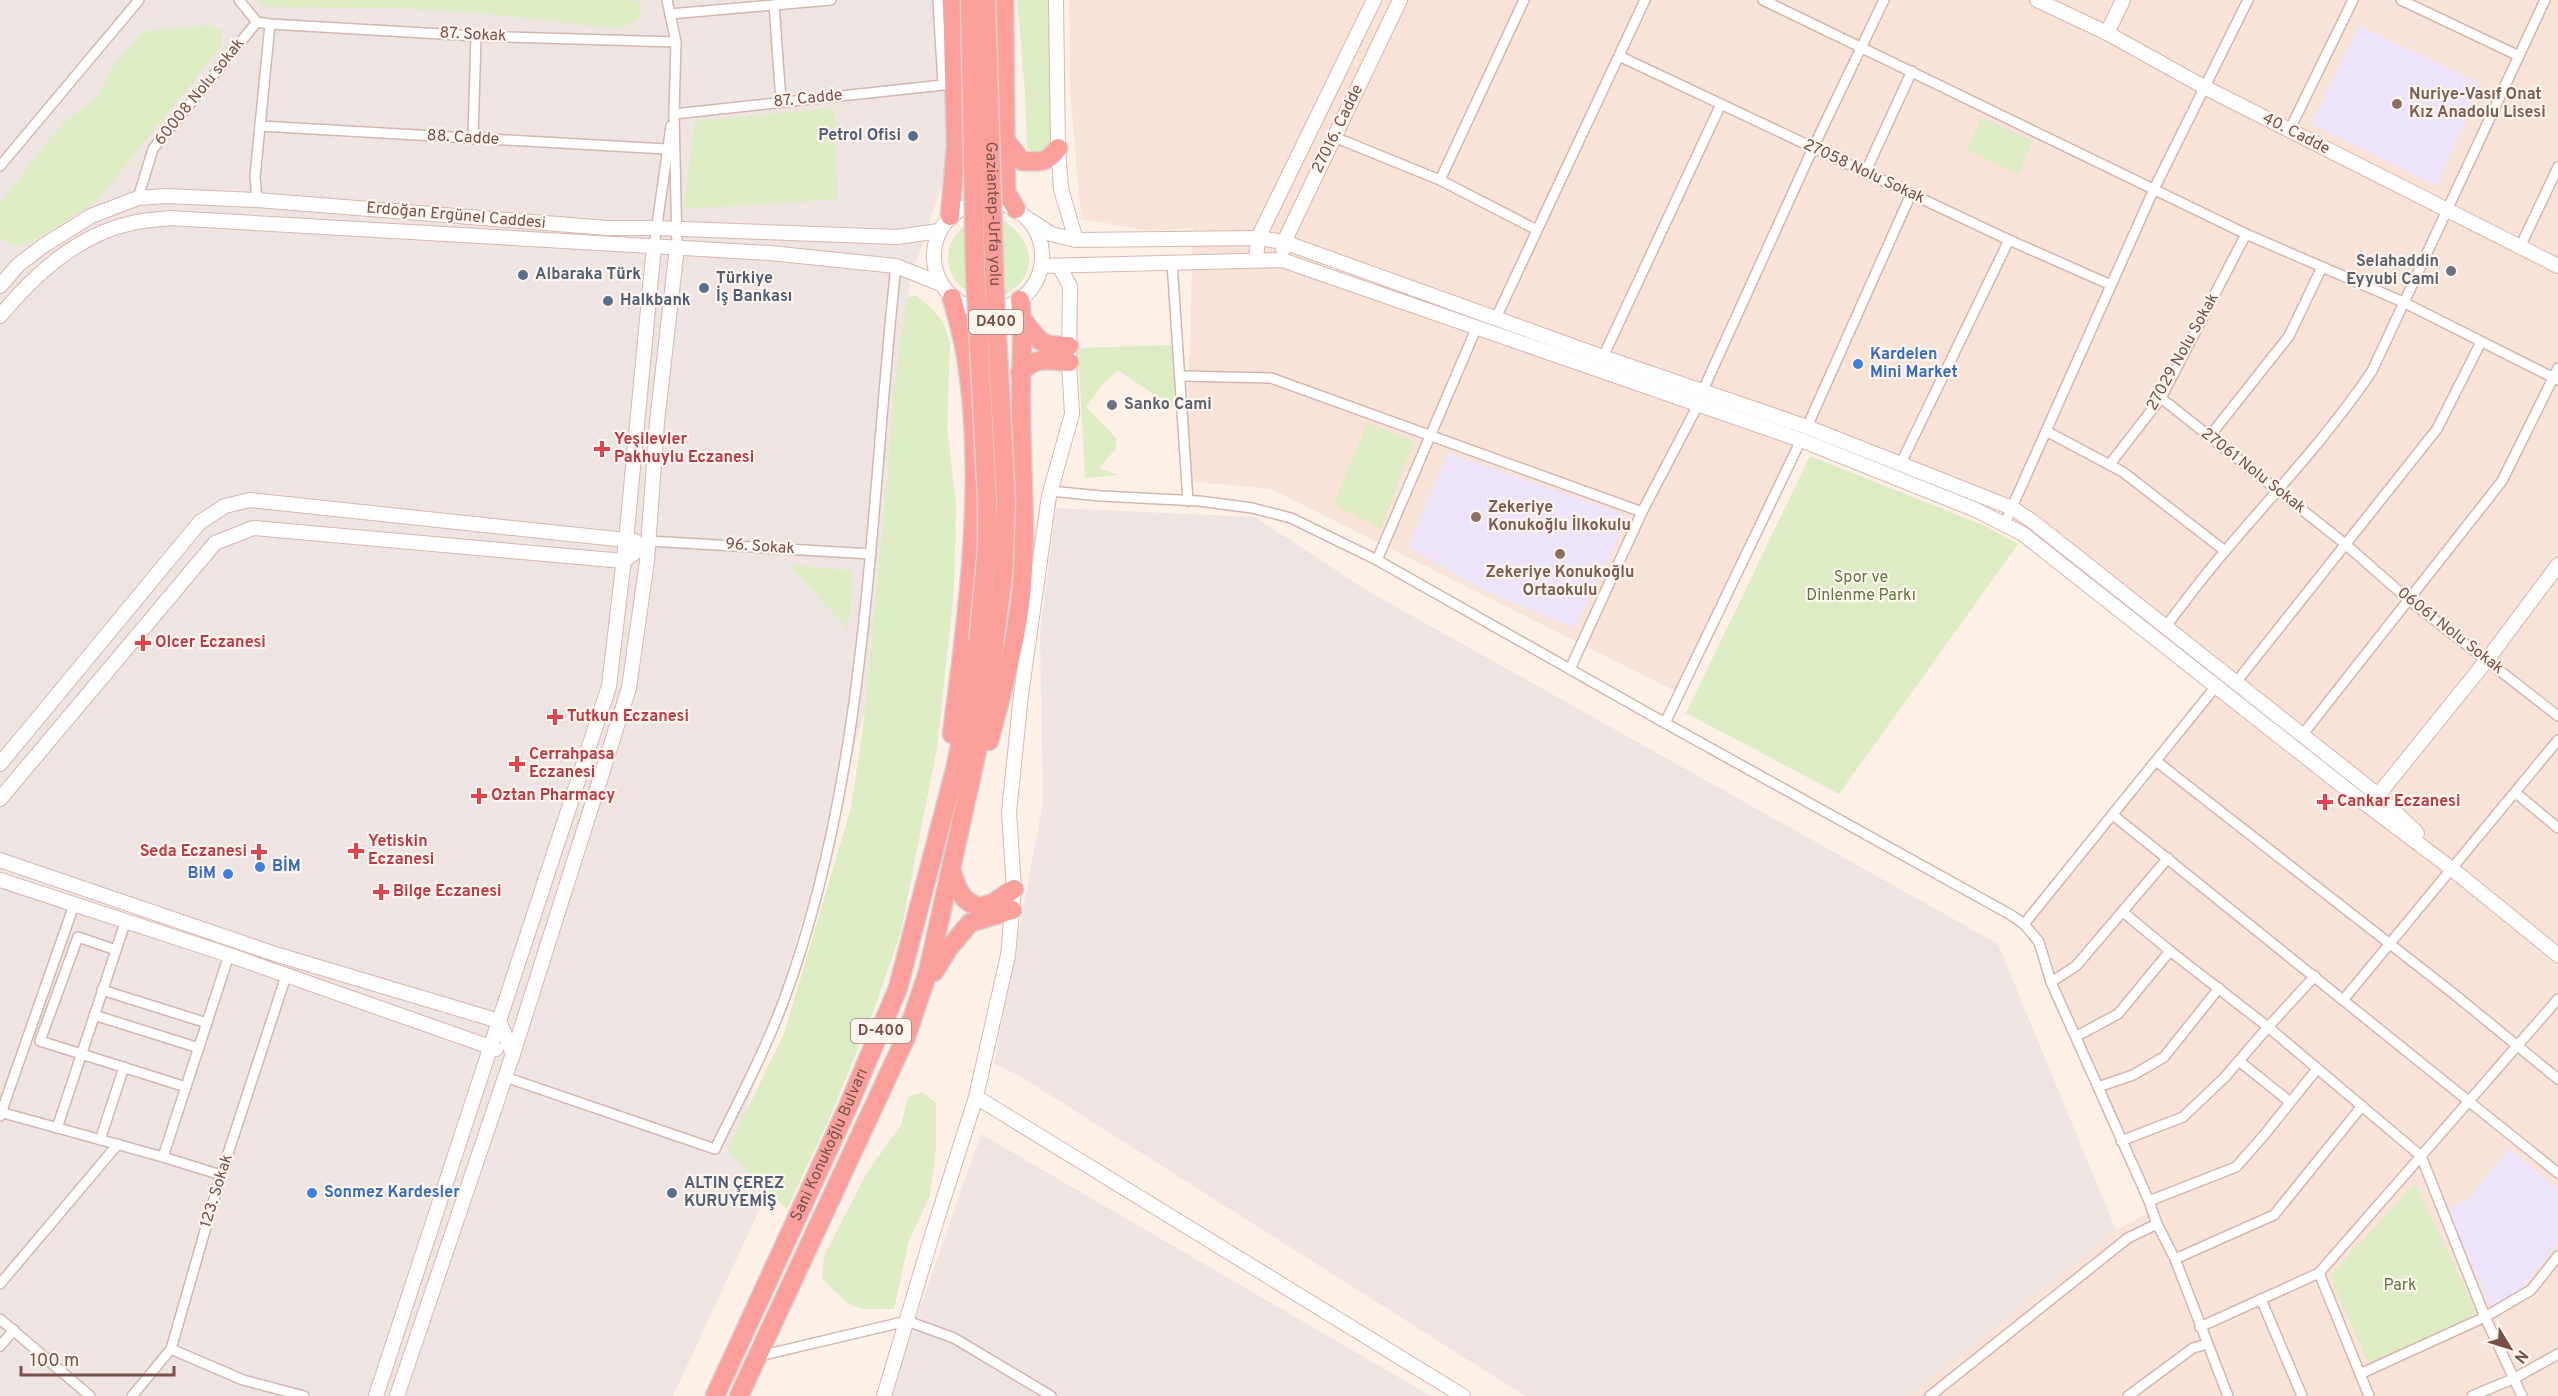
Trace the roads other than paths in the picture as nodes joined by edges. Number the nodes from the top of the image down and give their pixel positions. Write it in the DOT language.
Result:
graph roads {
  1 [pos="139,0"];
  2 [pos="239,0"];
  3 [pos="667,0"];
  4 [pos="831,0"];
  5 [pos="938,0"];
  6 [pos="952,0"];
  7 [pos="970,0"];
  8 [pos="987,0"];
  9 [pos="1004,0"];
  10 [pos="1056,0"];
  11 [pos="1374,0"];
  12 [pos="1400,0"];
  13 [pos="1524,0"];
  14 [pos="1645,0"];
  15 [pos="1763,0"];
  16 [pos="1884,0"];
  17 [pos="2037,0"];
  18 [pos="2123,0"];
  19 [pos="2248,0"];
  20 [pos="2353,0"];
  21 [pos="2401,0"];
  22 [pos="2545,0"];
  23 [pos="774,5"];
  24 [pos="670,14"];
  25 [pos="257,22"];
  26 [pos="270,24"];
  27 [pos="2107,33"];
  28 [pos="476,36"];
  29 [pos="676,42"];
  30 [pos="1861,46"];
  31 [pos="1619,56"];
  32 [pos="2519,56"];
  33 [pos="1912,71"];
  34 [pos="2206,88"];
  35 [pos="781,101"];
  36 [pos="1721,104"];
  37 [pos="674,114"];
  38 [pos="260,126"];
  39 [pos="2289,131"];
  40 [pos="1334,137"];
  41 [pos="473,139"];
  42 [pos="1005,140"];
  43 [pos="1058,148"];
  44 [pos="1813,148"];
  45 [pos="666,149"];
  46 [pos="0,166"];
  47 [pos="2558,167"];
  48 [pos="1865,173"];
  49 [pos="1440,180"];
  50 [pos="2154,189"];
  51 [pos="1911,194"];
  52 [pos="138,198"];
  53 [pos="257,200"];
  54 [pos="2446,210"];
  55 [pos="445,215"];
  56 [pos="1023,215"];
  57 [pos="260,224"];
  58 [pos="945,224"];
  59 [pos="655,228"];
  60 [pos="675,228"];
  61 [pos="1537,230"];
  62 [pos="444,234"];
  63 [pos="2246,234"];
  64 [pos="1258,238"];
  65 [pos="1076,240"];
  66 [pos="2009,240"];
  67 [pos="1284,242"];
  68 [pos="654,246"];
  69 [pos="676,247"];
  70 [pos="2520,247"];
  71 [pos="1256,259"];
  72 [pos="1282,260"];
  73 [pos="1172,262"];
  74 [pos="896,266"];
  75 [pos="1041,266"];
  76 [pos="1059,266"];
  77 [pos="2558,266"];
  78 [pos="2322,267"];
  79 [pos="2111,285"];
  80 [pos="0,286"];
  81 [pos="947,291"];
  82 [pos="1020,300"];
  83 [pos="2403,302"];
  84 [pos="0,316"];
  85 [pos="1497,318"];
  86 [pos="1023,320"];
  87 [pos="1476,329"];
  88 [pos="2481,342"];
  89 [pos="1069,354"];
  90 [pos="1603,357"];
  91 [pos="2558,368"];
  92 [pos="1020,373"];
  93 [pos="642,374"];
  94 [pos="663,375"];
  95 [pos="1181,376"];
  96 [pos="2556,379"];
  97 [pos="1703,390"];
  98 [pos="2161,398"];
  99 [pos="1698,405"];
  100 [pos="1807,427"];
  101 [pos="2046,431"];
  102 [pos="1431,435"];
  103 [pos="2210,437"];
  104 [pos="1801,440"];
  105 [pos="1900,463"];
  106 [pos="2110,464"];
  107 [pos="2279,490"];
  108 [pos="1050,491"];
  109 [pos="1188,501"];
  110 [pos="2012,508"];
  111 [pos="1642,512"];
  112 [pos="2005,523"];
  113 [pos="626,541"];
  114 [pos="649,541"];
  115 [pos="2344,543"];
  116 [pos="2225,551"];
  117 [pos="871,554"];
  118 [pos="1377,560"];
  119 [pos="624,561"];
  120 [pos="2558,565"];
  121 [pos="2409,600"];
  122 [pos="2166,626"];
  123 [pos="986,643"];
  124 [pos="2487,660"];
  125 [pos="1570,669"];
  126 [pos="2237,681"];
  127 [pos="2217,685"];
  128 [pos="2558,716"];
  129 [pos="1665,723"];
  130 [pos="2302,734"];
  131 [pos="2558,740"];
  132 [pos="2156,761"];
  133 [pos="0,764"];
  134 [pos="2516,793"];
  135 [pos="2378,795"];
  136 [pos="0,799"];
  137 [pos="2114,815"];
  138 [pos="2558,828"];
  139 [pos="938,838"];
  140 [pos="2168,858"];
  141 [pos="0,860"];
  142 [pos="953,864"];
  143 [pos="2452,868"];
  144 [pos="0,880"];
  145 [pos="1014,889"];
  146 [pos="74,905"];
  147 [pos="1012,910"];
  148 [pos="2123,912"];
  149 [pos="126,920"];
  150 [pos="2024,924"];
  151 [pos="2390,945"];
  152 [pos="116,950"];
  153 [pos="2170,951"];
  154 [pos="230,955"];
  155 [pos="2558,956"];
  156 [pos="286,976"];
  157 [pos="2315,976"];
  158 [pos="2051,982"];
  159 [pos="923,988"];
  160 [pos="2219,988"];
  161 [pos="102,990"];
  162 [pos="2344,999"];
  163 [pos="2558,999"];
  164 [pos="94,1015"];
  165 [pos="499,1022"];
  166 [pos="207,1023"];
  167 [pos="2268,1027"];
  168 [pos="2077,1036"];
  169 [pos="2518,1046"];
  170 [pos="490,1047"];
  171 [pos="199,1048"];
  172 [pos="81,1054"];
  173 [pos="513,1054"];
  174 [pos="2239,1061"];
  175 [pos="124,1067"];
  176 [pos="2317,1069"];
  177 [pos="505,1077"];
  178 [pos="2558,1079"];
  179 [pos="186,1087"];
  180 [pos="2098,1087"];
  181 [pos="976,1097"];
  182 [pos="2290,1102"];
  183 [pos="2468,1102"];
  184 [pos="2362,1106"];
  185 [pos="1,1114"];
  186 [pos="57,1128"];
  187 [pos="100,1140"];
  188 [pos="2121,1141"];
  189 [pos="118,1144"];
  190 [pos="2421,1156"];
  191 [pos="163,1157"];
  192 [pos="2558,1173"];
  193 [pos="221,1175"];
  194 [pos="2149,1201"];
  195 [pos="2157,1224"];
  196 [pos="2558,1256"];
  197 [pos="2175,1259"];
  198 [pos="2319,1273"];
  199 [pos="0,1284"];
  200 [pos="2260,1299"];
  201 [pos="2485,1317"];
  202 [pos="0,1319"];
  203 [pos="907,1321"];
  204 [pos="2200,1327"];
  205 [pos="14,1330"];
  206 [pos="2207,1344"];
  207 [pos="0,1346"];
  208 [pos="171,1349"];
  209 [pos="2558,1354"];
  210 [pos="759,1356"];
  211 [pos="2361,1374"];
  212 [pos="2515,1378"];
  213 [pos="1940,1388"];
  214 [pos="90,1396"];
  215 [pos="132,1396"];
  216 [pos="304,1396"];
  217 [pos="376,1396"];
  218 [pos="397,1396"];
  219 [pos="715,1396"];
  220 [pos="740,1396"];
  221 [pos="884,1396"];
  222 [pos="1051,1396"];
  223 [pos="1463,1396"];
  224 [pos="1930,1396"];
  225 [pos="1947,1396"];
  226 [pos="2128,1396"];
  227 [pos="2228,1396"];
  228 [pos="2302,1396"];
  229 [pos="2369,1396"];
  230 [pos="2472,1396"];
  231 [pos="2522,1396"];
  1 -- 46 [label="street"];
  2 -- 25 [label="street"];
  3 -- 24 [label="street"];
  4 -- 23 [label="street"];
  5 -- 35 [label="street, 87. Cadde"];
  6 -- 58 [label="highway"];
  7 -- 123 [label="highway, Gaziantep-Urfa yolu / D400, bridge"];
  8 -- 123 [label="highway, Gaziantep-Urfa yolu / D400, bridge"];
  9 -- 42 [label="highway"];
  10 -- 43 [label="street"];
  11 -- 64 [label="street, 27016. Cadde"];
  12 -- 40 [label="street, 27016. Cadde"];
  13 -- 49 [label="street"];
  14 -- 31 [label="street"];
  15 -- 30 [label="street"];
  16 -- 30 [label="street"];
  17 -- 27 [label="street, 40. Cadde"];
  18 -- 27 [label="street"];
  19 -- 34 [label="street"];
  20 -- 39 [label="street"];
  21 -- 32 [label="street"];
  22 -- 32 [label="street"];
  23 -- 24 [label="street"];
  23 -- 35 [label="street"];
  24 -- 29 [label="street"];
  25 -- 26 [label="street, 87. Sokak"];
  25 -- 52 [label="street, 60008 Nolu sokak"];
  26 -- 28 [label="street, 87. Sokak"];
  26 -- 38 [label="street"];
  27 -- 34 [label="street, 40. Cadde"];
  28 -- 29 [label="street, 87. Sokak"];
  28 -- 41 [label="street"];
  29 -- 37 [label="street"];
  30 -- 33 [label="street"];
  30 -- 44 [label="street"];
  31 -- 36 [label="street, 27058 Nolu Sokak"];
  31 -- 61 [label="street"];
  32 -- 54 [label="street"];
  33 -- 48 [label="street"];
  33 -- 50 [label="street"];
  34 -- 39 [label="street, 40. Cadde"];
  34 -- 50 [label="street"];
  35 -- 37 [label="street, 87. Cadde"];
  36 -- 44 [label="street, 27058 Nolu Sokak"];
  36 -- 90 [label="street"];
  37 -- 45 [label="street"];
  37 -- 60 [label="street"];
  38 -- 41 [label="street, 88. Cadde"];
  38 -- 53 [label="street"];
  39 -- 54 [label="street, 40. Cadde"];
  40 -- 49 [label="street"];
  40 -- 67 [label="street, 27016. Cadde"];
  41 -- 45 [label="street, 88. Cadde"];
  42 -- 43 [label="highway"];
  42 -- 56 [label="highway"];
  43 -- 65 [label="street"];
  44 -- 48 [label="street, 27058 Nolu Sokak"];
  44 -- 97 [label="street"];
  45 -- 59 [label="street"];
  47 -- 70 [label="street"];
  48 -- 51 [label="street, 27058 Nolu Sokak"];
  49 -- 61 [label="street"];
  50 -- 63 [label="street"];
  50 -- 79 [label="street"];
  51 -- 66 [label="street, 27058 Nolu Sokak"];
  51 -- 100 [label="street"];
  52 -- 53 [label="street, Erdoğan Ergünel Caddesi"];
  52 -- 80 [label="street, Erdoğan Ergünel Caddesi"];
  53 -- 55 [label="street, Erdoğan Ergünel Caddesi"];
  53 -- 57 [label="street"];
  54 -- 70 [label="street, 40. Cadde"];
  54 -- 83 [label="street"];
  55 -- 59 [label="street, Erdoğan Ergünel Caddesi"];
  55 -- 62 [label="street"];
  56 -- 58 [label="street"];
  56 -- 65 [label="street"];
  56 -- 75 [label="street"];
  57 -- 62 [label="street"];
  57 -- 84 [label="street"];
  58 -- 60 [label="street, Erdoğan Ergünel Caddesi"];
  58 -- 81 [label="street"];
  59 -- 60 [label="street, Erdoğan Ergünel Caddesi"];
  59 -- 68 [label="street"];
  60 -- 69 [label="street"];
  61 -- 85 [label="street"];
  62 -- 68 [label="street"];
  63 -- 78 [label="street"];
  63 -- 98 [label="street, 27029 Nolu Sokak"];
  64 -- 65 [label="street"];
  64 -- 67 [label="street"];
  64 -- 71 [label="street, 27016. Cadde"];
  66 -- 79 [label="street, 27058 Nolu Sokak"];
  66 -- 105 [label="street"];
  67 -- 72 [label="street, 27016. Cadde"];
  67 -- 85 [label="street"];
  68 -- 69 [label="street"];
  68 -- 93 [label="street"];
  69 -- 74 [label="street"];
  69 -- 94 [label="street"];
  70 -- 77 [label="street, 40. Cadde"];
  71 -- 72 [label="street"];
  71 -- 73 [label="street"];
  72 -- 87 [label="street"];
  73 -- 76 [label="street"];
  73 -- 95 [label="street"];
  74 -- 81 [label="street"];
  74 -- 117 [label="street"];
  75 -- 76 [label="street"];
  75 -- 82 [label="street"];
  76 -- 89 [label="street"];
  78 -- 83 [label="street"];
  78 -- 103 [label="street"];
  79 -- 101 [label="street"];
  81 -- 82 [label="street"];
  81 -- 139 [label="highway"];
  82 -- 86 [label="highway"];
  83 -- 88 [label="street"];
  83 -- 107 [label="street"];
  85 -- 90 [label="street"];
  86 -- 89 [label="highway"];
  86 -- 92 [label="highway"];
  87 -- 99 [label="street"];
  87 -- 102 [label="street"];
  88 -- 96 [label="street"];
  88 -- 115 [label="street"];
  89 -- 92 [label="highway"];
  89 -- 108 [label="street"];
  90 -- 97 [label="street"];
  91 -- 96 [label="street"];
  92 -- 142 [label="highway"];
  93 -- 94 [label="street"];
  93 -- 113 [label="street"];
  94 -- 114 [label="street"];
  95 -- 102 [label="street"];
  95 -- 109 [label="street"];
  96 -- 121 [label="street"];
  97 -- 100 [label="street"];
  98 -- 103 [label="street, 27061 Nolu Sokak"];
  98 -- 106 [label="street, 27029 Nolu Sokak"];
  99 -- 104 [label="street"];
  99 -- 111 [label="street"];
  100 -- 105 [label="street"];
  101 -- 106 [label="street"];
  101 -- 110 [label="street"];
  102 -- 111 [label="street"];
  102 -- 118 [label="street"];
  103 -- 107 [label="street, 27061 Nolu Sokak"];
  104 -- 112 [label="street"];
  104 -- 129 [label="street"];
  105 -- 110 [label="street"];
  106 -- 116 [label="street"];
  107 -- 115 [label="street, 27061 Nolu Sokak"];
  107 -- 116 [label="street"];
  108 -- 109 [label="street"];
  108 -- 145 [label="street"];
  109 -- 118 [label="street"];
  110 -- 112 [label="street"];
  110 -- 122 [label="street"];
  111 -- 125 [label="street"];
  112 -- 127 [label="street"];
  113 -- 114 [label="street"];
  113 -- 119 [label="street"];
  113 -- 133 [label="street"];
  114 -- 117 [label="street, 96. Sokak"];
  114 -- 119 [label="street"];
  114 -- 173 [label="street"];
  115 -- 121 [label="street, 06061 Nolu Sokak"];
  115 -- 126 [label="street"];
  116 -- 122 [label="street"];
  117 -- 177 [label="street"];
  118 -- 125 [label="street"];
  119 -- 136 [label="street"];
  119 -- 165 [label="street"];
  120 -- 124 [label="street"];
  121 -- 124 [label="street, 06061 Nolu Sokak"];
  121 -- 130 [label="street"];
  122 -- 126 [label="street"];
  123 -- 139 [label="highway, Sani Konukoğlu Bulvarı / D-400"];
  123 -- 142 [label="highway, Sani Konukoğlu Bulvarı / D-400"];
  124 -- 128 [label="street, 06061 Nolu Sokak"];
  124 -- 135 [label="street"];
  125 -- 129 [label="street"];
  126 -- 130 [label="street"];
  127 -- 132 [label="street"];
  127 -- 143 [label="street"];
  129 -- 150 [label="street"];
  130 -- 135 [label="street"];
  131 -- 134 [label="street"];
  132 -- 137 [label="street"];
  132 -- 151 [label="street"];
  134 -- 138 [label="street"];
  134 -- 143 [label="street"];
  135 -- 143 [label="street"];
  137 -- 140 [label="street"];
  137 -- 150 [label="street"];
  139 -- 219 [label="highway, Sani Konukoğlu Bulvarı / D-400"];
  140 -- 148 [label="street"];
  140 -- 157 [label="street"];
  141 -- 165 [label="street"];
  142 -- 145 [label="highway"];
  142 -- 159 [label="highway, Sani Konukoğlu Bulvarı / D-400"];
  143 -- 151 [label="street"];
  143 -- 155 [label="street"];
  144 -- 146 [label="street"];
  145 -- 147 [label="street"];
  146 -- 149 [label="street"];
  146 -- 185 [label="street"];
  147 -- 159 [label="highway"];
  147 -- 181 [label="street"];
  148 -- 153 [label="street"];
  148 -- 158 [label="street"];
  149 -- 152 [label="street"];
  149 -- 154 [label="street"];
  150 -- 158 [label="street"];
  151 -- 162 [label="street"];
  151 -- 169 [label="street"];
  152 -- 161 [label="street"];
  152 -- 172 [label="street"];
  153 -- 160 [label="street"];
  153 -- 168 [label="street"];
  154 -- 156 [label="street"];
  154 -- 166 [label="street"];
  156 -- 170 [label="street"];
  156 -- 193 [label="street, 123. Sokak"];
  157 -- 162 [label="street"];
  157 -- 167 [label="street"];
  158 -- 168 [label="street"];
  159 -- 210 [label="highway, Sani Konukoğlu Bulvarı / D-400"];
  160 -- 167 [label="street"];
  160 -- 180 [label="street"];
  161 -- 164 [label="street"];
  161 -- 166 [label="street"];
  162 -- 183 [label="street"];
  163 -- 169 [label="street"];
  164 -- 171 [label="street"];
  164 -- 172 [label="street"];
  165 -- 170 [label="street"];
  165 -- 173 [label="street"];
  166 -- 171 [label="street"];
  167 -- 174 [label="street"];
  167 -- 176 [label="street"];
  168 -- 180 [label="street"];
  169 -- 178 [label="street"];
  169 -- 183 [label="street"];
  170 -- 173 [label="street"];
  170 -- 217 [label="street"];
  171 -- 179 [label="street"];
  172 -- 175 [label="street"];
  172 -- 186 [label="street"];
  173 -- 177 [label="street"];
  174 -- 182 [label="street"];
  174 -- 188 [label="street"];
  175 -- 179 [label="street"];
  175 -- 187 [label="street"];
  176 -- 182 [label="street"];
  176 -- 184 [label="street"];
  177 -- 218 [label="street"];
  179 -- 191 [label="street"];
  180 -- 188 [label="street"];
  181 -- 203 [label="street"];
  181 -- 223 [label="street"];
  182 -- 194 [label="street"];
  183 -- 190 [label="street"];
  183 -- 192 [label="street"];
  184 -- 190 [label="street"];
  184 -- 197 [label="street"];
  185 -- 186 [label="street"];
  186 -- 187 [label="street"];
  187 -- 189 [label="street"];
  188 -- 194 [label="street"];
  189 -- 191 [label="street"];
  189 -- 199 [label="street"];
  190 -- 198 [label="street"];
  190 -- 201 [label="street"];
  191 -- 193 [label="street"];
  193 -- 208 [label="street, 123. Sokak"];
  194 -- 195 [label="street"];
  195 -- 197 [label="street"];
  195 -- 213 [label="street"];
  196 -- 201 [label="street"];
  197 -- 204 [label="street"];
  198 -- 200 [label="street"];
  198 -- 211 [label="street"];
  200 -- 204 [label="street"];
  200 -- 228 [label="street"];
  201 -- 211 [label="street"];
  201 -- 212 [label="street"];
  202 -- 205 [label="street"];
  203 -- 210 [label="street"];
  203 -- 221 [label="street"];
  203 -- 222 [label="street"];
  204 -- 206 [label="street"];
  205 -- 207 [label="street"];
  205 -- 214 [label="street"];
  206 -- 226 [label="street"];
  206 -- 227 [label="street"];
  208 -- 215 [label="street, 123. Sokak"];
  208 -- 216 [label="street"];
  209 -- 212 [label="street"];
  210 -- 220 [label="highway, Sani Konukoğlu Bulvarı / D-400"];
  211 -- 229 [label="street"];
  212 -- 230 [label="street"];
  212 -- 231 [label="street"];
  213 -- 224 [label="street"];
  213 -- 225 [label="street"];
}
